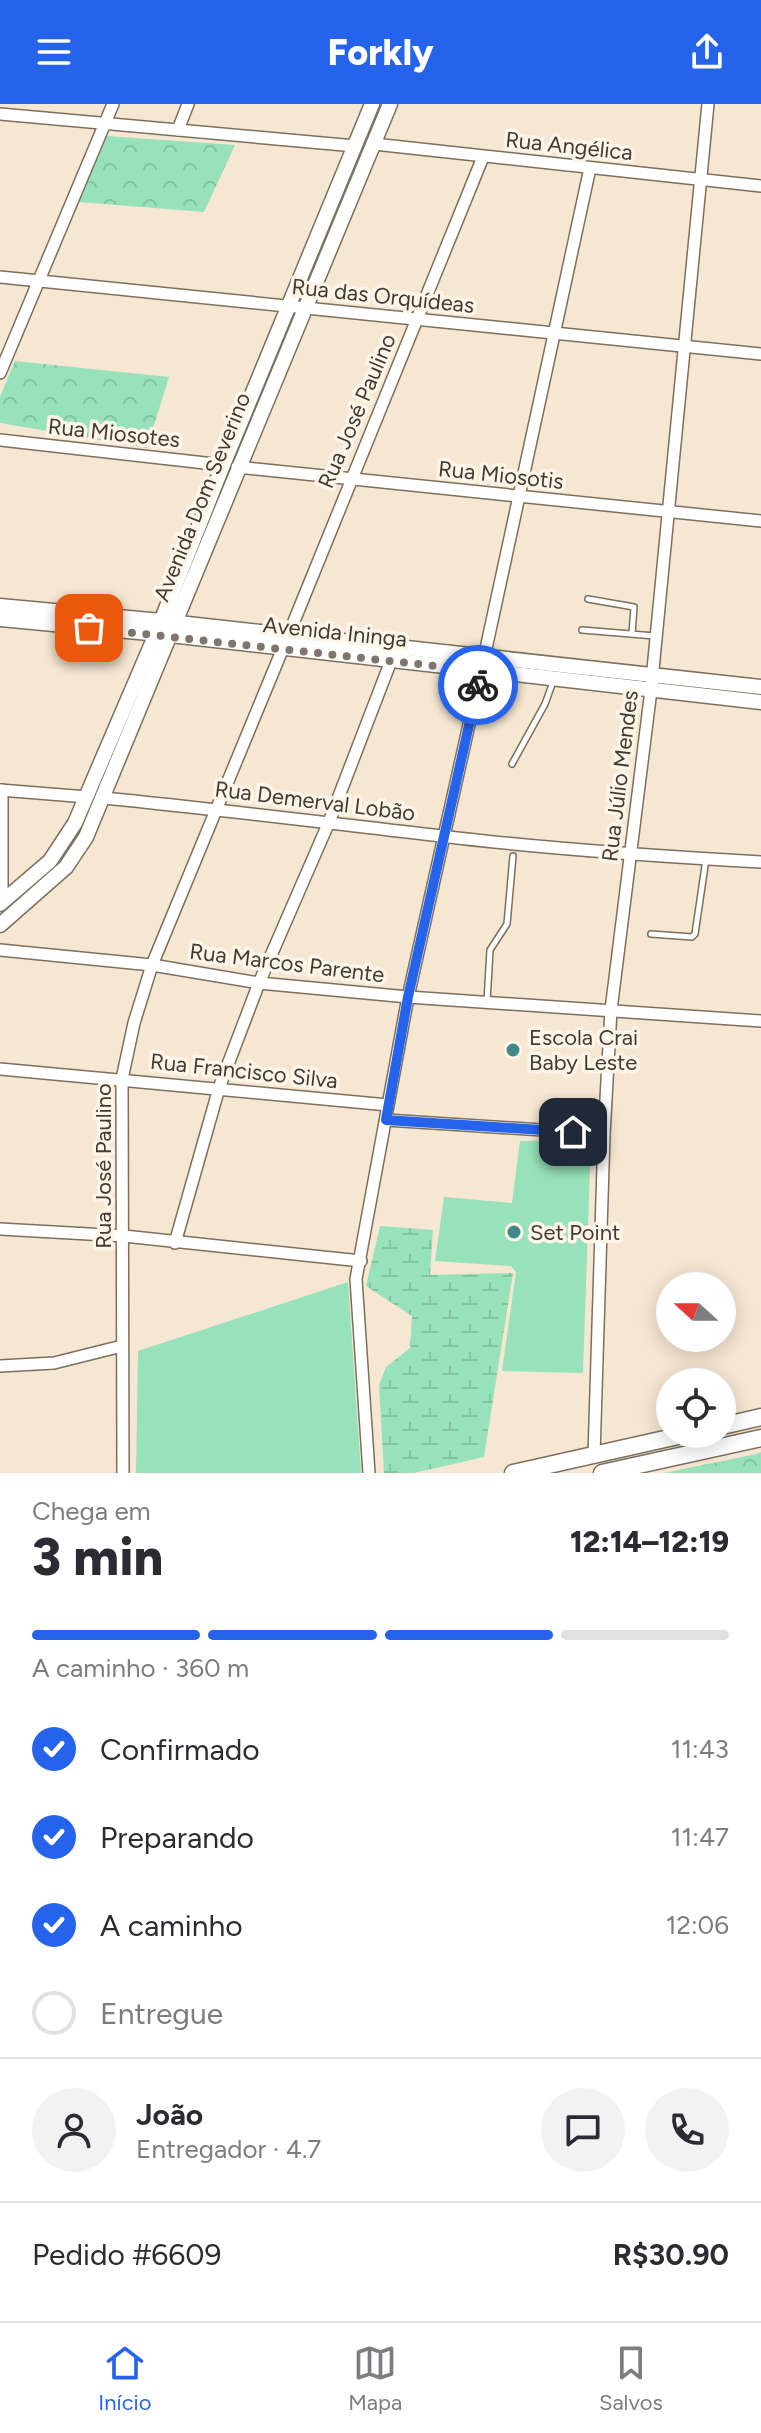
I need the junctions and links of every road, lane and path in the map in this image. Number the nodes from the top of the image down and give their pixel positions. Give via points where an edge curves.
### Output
1 (113, 104) edge
2 (188, 104) edge
3 (372, 104) edge
4 (390, 104) edge
5 (708, 104) edge
6 (0, 114) edge
7 (104, 124) junction
8 (178, 130) junction
9 (374, 144) junction
10 (355, 146) junction
11 (483, 157) junction
12 (590, 168) junction
13 (701, 179) junction
14 (761, 186) edge
15 (0, 277) edge
16 (38, 281) junction
17 (296, 308) junction
18 (417, 320) junction
19 (556, 334) junction
20 (685, 347) junction
21 (761, 354) edge
22 (0, 373) edge
23 (0, 440) edge
24 (230, 466) junction
25 (350, 480) junction
26 (519, 497) junction
27 (669, 511) junction
28 (761, 521) edge
29 (588, 599) dead end
30 (0, 606) edge
31 (0, 619) edge
32 (165, 628) junction
33 (582, 630) dead end
34 (632, 634) junction
35 (656, 636) junction
36 (286, 642) junction
37 (394, 654) junction
38 (482, 665) junction
39 (554, 679) junction
40 (652, 683) junction
41 (761, 687) edge
42 (761, 702) edge
43 (512, 764) dead end
44 (1, 790) edge
45 (87, 797) junction
46 (104, 798) junction
47 (217, 809) junction
48 (329, 822) junction
49 (442, 837) junction
50 (630, 855) junction
51 (513, 856) dead end
52 (706, 859) junction
53 (761, 862) edge
54 (1, 904) edge
55 (0, 925) edge
56 (651, 934) dead end
57 (0, 950) edge
58 (152, 965) junction
59 (259, 983) junction
60 (408, 997) junction
61 (487, 1002) junction
62 (611, 1010) junction
63 (761, 1021) edge
64 (0, 1069) edge
65 (122, 1079) junction
66 (219, 1088) junction
67 (388, 1105) junction
68 (386, 1120) junction
69 (604, 1134) junction
70 (0, 1229) edge
71 (124, 1236) junction
72 (175, 1243) junction
73 (361, 1261) junction
74 (122, 1346) junction
75 (0, 1366) edge
76 (761, 1417) edge
77 (736, 1423) edge
78 (761, 1438) edge
79 (656, 1441) edge
80 (594, 1455) junction
81 (123, 1473) edge
82 (369, 1473) edge
83 (513, 1473) edge
84 (602, 1473) edge

1 - 7 street
2 - 8 street
3 - 10 main road, Avenida Dom Severino
4 - 9 main road, Avenida Dom Severino
5 - 13 street, Rua Júlio Mendes
6 - 7 street
7 - 8 street
7 - 16 street
8 - 10 street
9 - 11 street, Rua Angélica
9 - 17 main road, Avenida Dom Severino
10 - 17 main road, Avenida Dom Severino
11 - 12 street, Rua Angélica
11 - 18 street, Rua José Paulino
12 - 13 street, Rua Angélica
12 - 19 street
13 - 14 street, Rua Angélica
13 - 20 street, Rua Júlio Mendes
15 - 16 street, Rua das Orquídeas
16 - 17 street, Rua das Orquídeas
16 - 22 street
17 - 18 street, Rua das Orquídeas
17 - 24 main road, Avenida Dom Severino
18 - 19 street, Rua das Orquídeas
18 - 25 street, Rua José Paulino
19 - 20 street, Rua das Orquídeas
19 - 26 street
20 - 21 street, Rua das Orquídeas
20 - 27 street, Rua Júlio Mendes
23 - 24 street, Rua Miosotes
24 - 25 street, Rua Miosotis
24 - 32 main road, Avenida Dom Severino
25 - 26 street, Rua Miosotis
25 - 36 street, Rua José Paulino
26 - 27 street, Rua Miosotis
26 - 38 street
27 - 28 street, Rua Miosotis
27 - 35 street, Rua Júlio Mendes
29 - 34 lane via 634,607
30 - 32 main road, Avenida Ininga
31 - 32 main road, Avenida Ininga
32 - 36 main road, Avenida Ininga
32 - 45 main road, Avenida Dom Severino
32 - 46 main road, Avenida Dom Severino
33 - 34 lane
34 - 35 lane
35 - 40 street, Rua Júlio Mendes
36 - 37 main road, Avenida Ininga
36 - 47 street, Rua José Paulino
37 - 38 main road, Avenida Ininga
37 - 48 street
38 - 39 main road, Avenida Ininga
38 - 40 main road, Avenida Ininga
38 - 49 street
39 - 40 main road, Avenida Ininga
39 - 43 lane
40 - 41 main road, Avenida Ininga
40 - 42 main road, Avenida Ininga
40 - 50 street, Rua Júlio Mendes
44 - 45 street
44 - 54 street
45 - 54 main road, Avenida Dom Severino via 56,854
46 - 47 street, Rua Demerval Lobão
46 - 55 main road, Avenida Dom Severino via 66,867
47 - 48 street, Rua Demerval Lobão
47 - 58 street, Rua José Paulino
48 - 49 street, Rua Demerval Lobão
48 - 59 street
49 - 50 street, Rua Demerval Lobão
49 - 60 street
50 - 52 street, Rua Demerval Lobão
50 - 62 street, Rua Júlio Mendes
51 - 61 lane via 507,924 490,950
52 - 53 street, Rua Demerval Lobão
52 - 56 lane via 695,934
57 - 58 street, Rua Marcos Parente
58 - 59 street, Rua Marcos Parente
58 - 65 street, Rua José Paulino
59 - 60 street, Rua Marcos Parente
59 - 66 street
60 - 61 street, Rua Marcos Parente
60 - 67 street
61 - 62 street, Rua Marcos Parente
62 - 63 street, Rua Marcos Parente
62 - 69 street, Rua Júlio Mendes
64 - 65 street, Rua Francisco Silva
65 - 66 street, Rua Francisco Silva
65 - 71 street, Rua José Paulino
66 - 67 street, Rua Francisco Silva
66 - 72 street
67 - 68 street
68 - 69 street
68 - 73 street
69 - 80 street, Rua Júlio Mendes
70 - 71 street
71 - 72 street
71 - 74 street, Rua José Paulino
72 - 73 street
73 - 82 street via 356,1296
74 - 75 street via 54,1363
74 - 81 street, Rua José Paulino
76 - 77 main road
78 - 84 main road
79 - 80 main road
80 - 83 main road

